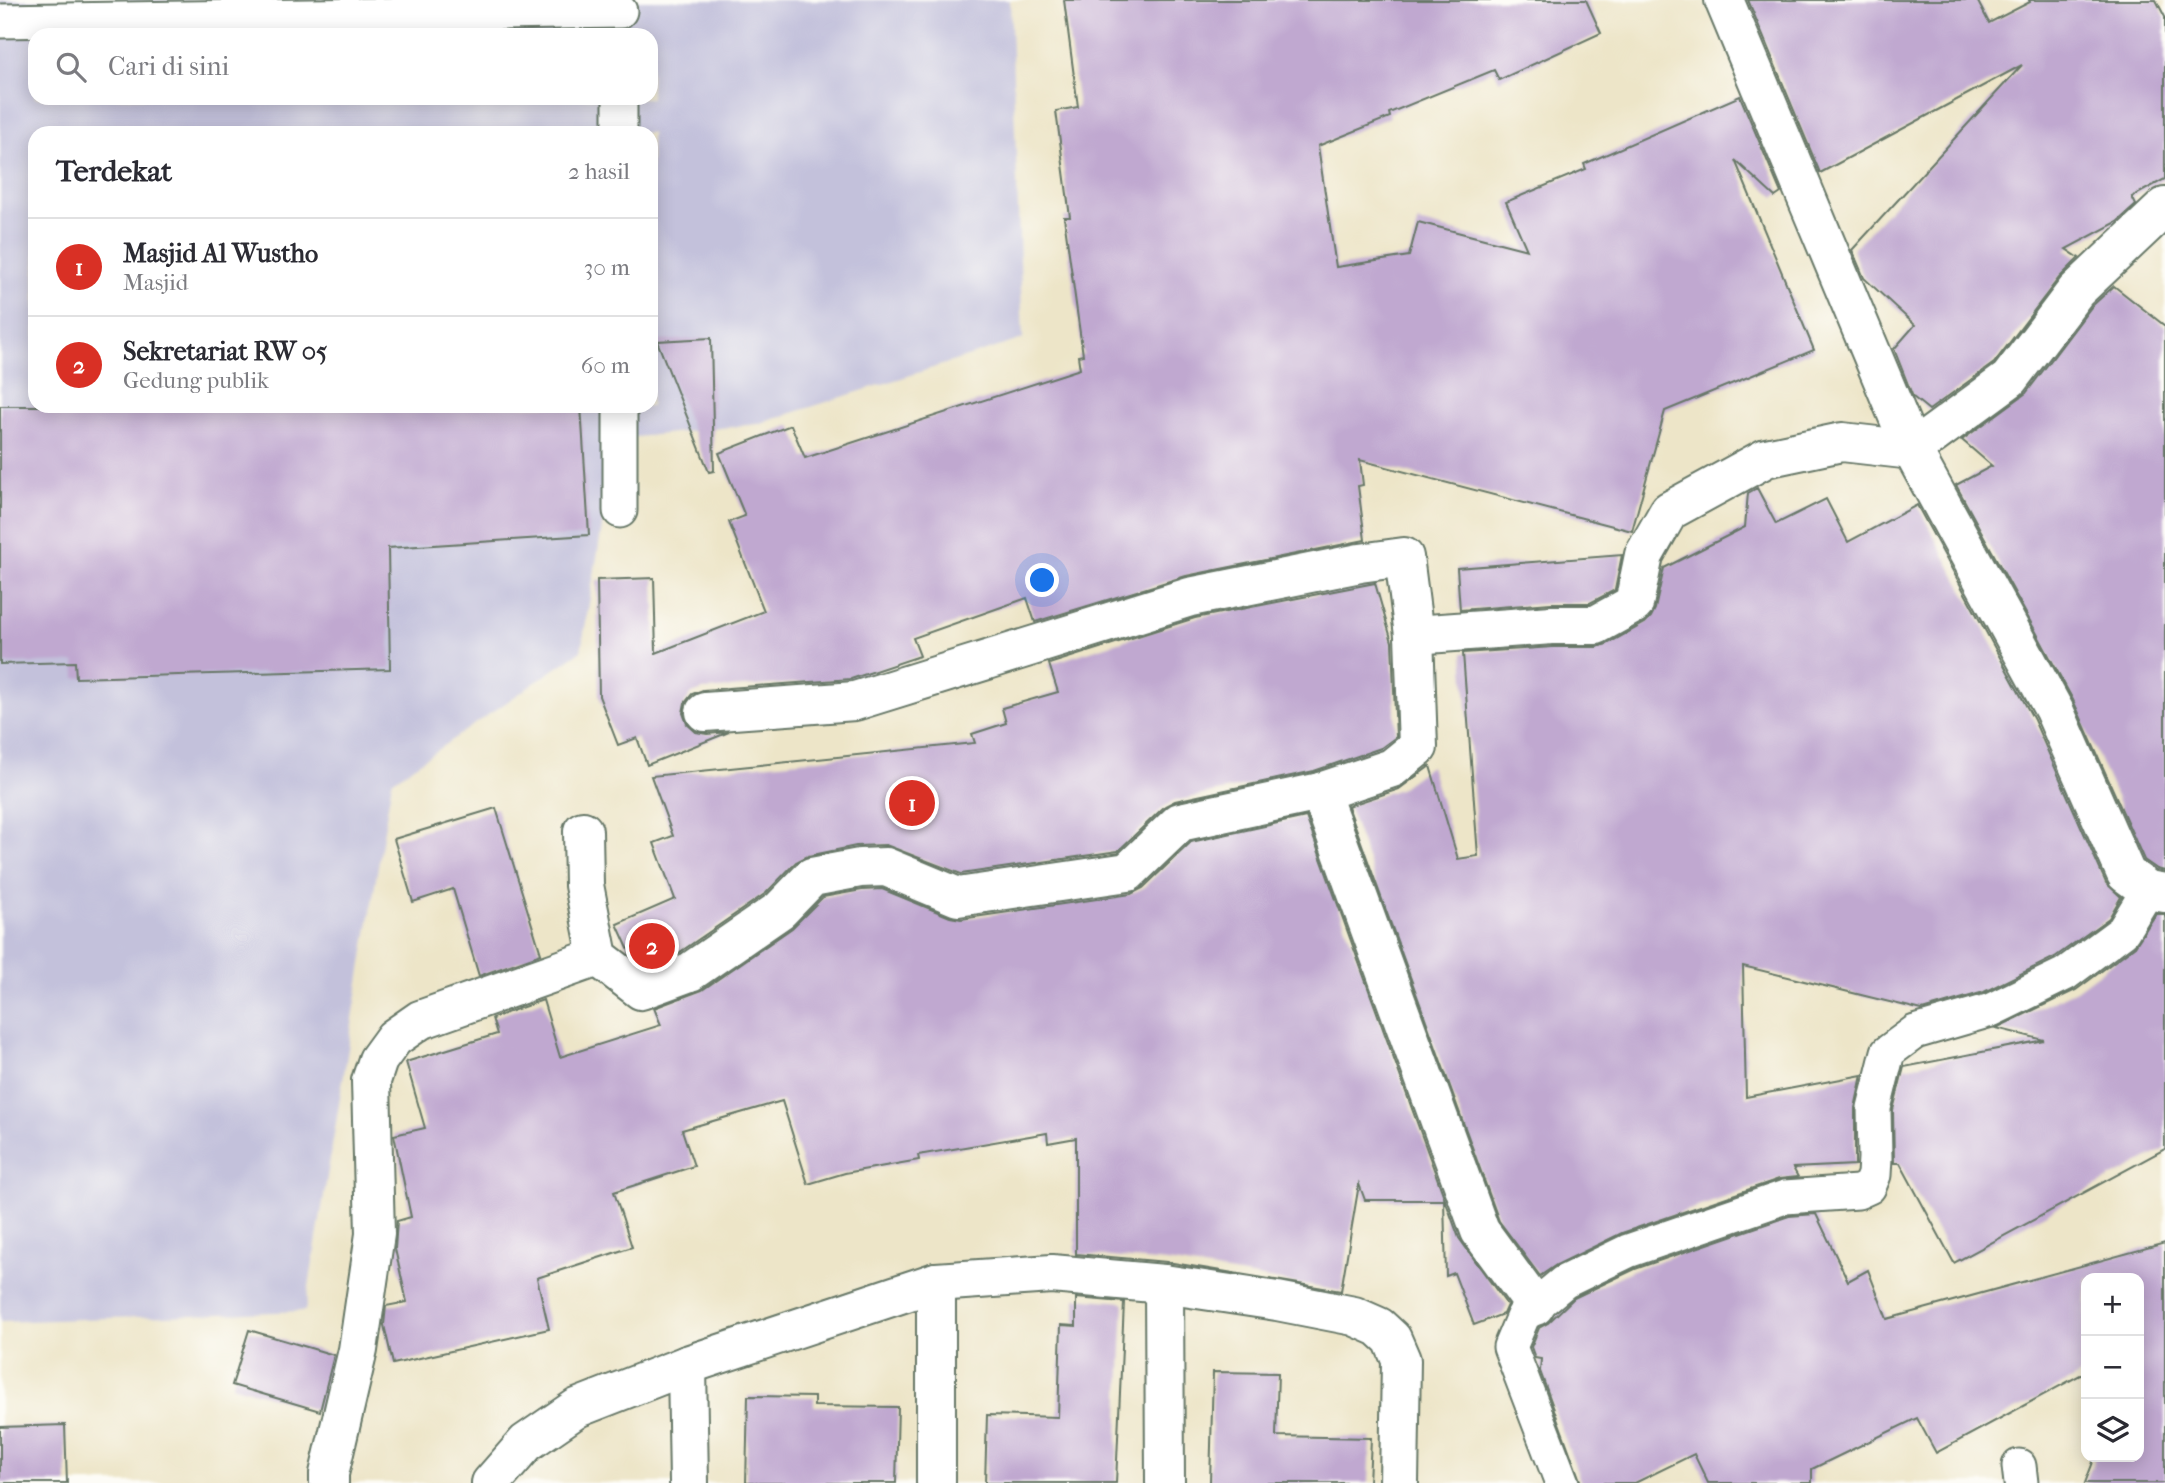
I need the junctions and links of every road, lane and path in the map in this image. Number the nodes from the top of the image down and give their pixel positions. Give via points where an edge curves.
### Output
1 (1724, 0) edge
2 (620, 15) edge
3 (0, 21) edge
4 (620, 105) edge
5 (620, 126) edge
6 (2165, 207) edge
7 (620, 413) edge
8 (1912, 450) junction
9 (620, 511) dead end
10 (1414, 635) junction
11 (705, 712) dead end
12 (1320, 792) junction
13 (583, 831) dead end
14 (2156, 891) edge
15 (598, 957) junction
16 (936, 1283) junction
17 (1164, 1284) junction
18 (1535, 1306) junction
19 (687, 1366) junction
20 (329, 1483) edge
21 (491, 1483) edge
22 (689, 1483) edge
23 (936, 1483) edge
24 (1165, 1483) edge
25 (1399, 1483) edge
26 (1562, 1483) edge

1 - 8 street
2 - 3 lane
4 - 5 lane
6 - 8 street via 2076,291 2009,379
7 - 9 lane
8 - 10 street via 1842,442 1766,458 1669,511 1644,555 1634,604 1596,625
8 - 14 street via 2054,710 2126,874
10 - 11 street via 1404,558 1190,597 855,701
10 - 12 street via 1418,747 1392,768
12 - 15 street via 1180,822 1128,872 958,897 886,867 812,877 780,910 690,972 641,990
12 - 18 street via 1480,1231
13 - 15 street via 584,884
14 - 18 lane via 2123,931 2065,974 1991,1010 1915,1032 1888,1052 1874,1108 1874,1175 1869,1187 1858,1192 1785,1197 1628,1251 1564,1282
15 - 20 street via 420,1020 394,1038 378,1060 371,1081 376,1234 358,1350
16 - 17 street via 1052,1274
16 - 19 street
16 - 23 street
17 - 24 street
17 - 25 street via 1354,1316 1379,1326 1392,1339 1401,1360
18 - 26 lane via 1523,1316 1510,1347
19 - 21 street via 577,1408 526,1443
19 - 22 street

